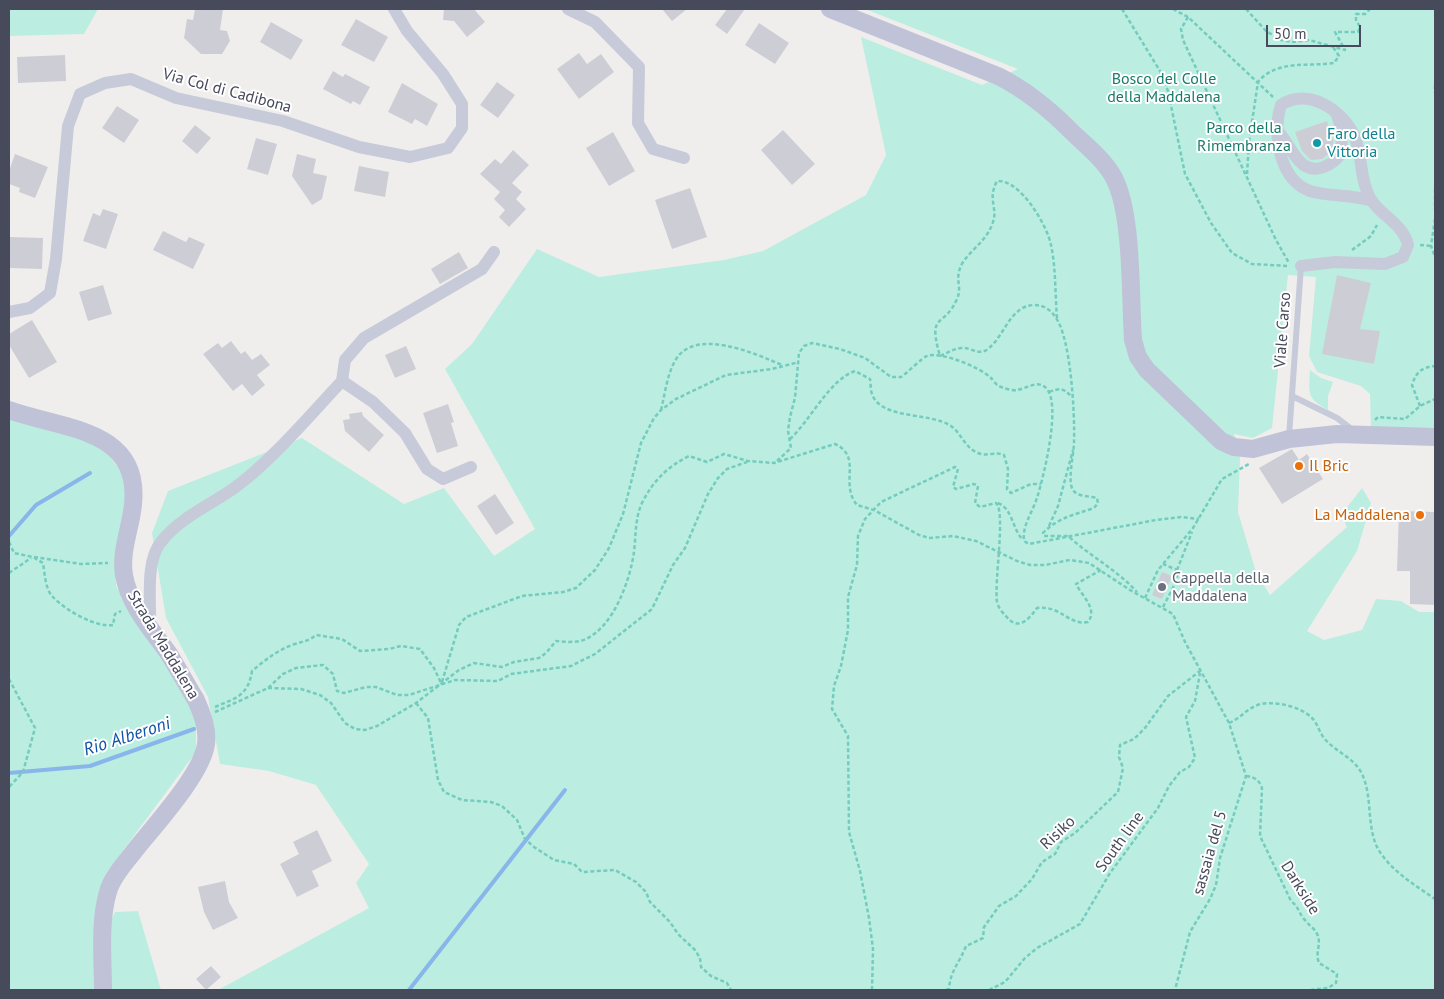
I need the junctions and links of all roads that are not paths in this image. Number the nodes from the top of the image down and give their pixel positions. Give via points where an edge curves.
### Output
1 (394, 9) edge
2 (568, 9) edge
3 (830, 9) edge
4 (1337, 114) junction
5 (1279, 132) junction
6 (684, 158) dead end
7 (1376, 204) junction
8 (494, 252) dead end
9 (1296, 266) joint
10 (9, 312) edge
11 (342, 381) junction
12 (1292, 396) junction
13 (9, 410) edge
14 (1360, 434) junction
15 (1435, 438) edge
16 (1289, 439) junction
17 (471, 467) dead end
18 (150, 627) junction
19 (103, 990) edge

1 - 10 street, Via Col di Cadibona via 407,32 444,74 462,104 462,128 448,148 410,157 359,146 283,122 176,98 131,79 105,83 80,94 68,126 50,293 30,308
2 - 6 street via 595,22 638,67 638,122 652,149
3 - 16 street via 998,76 1022,88 1045,106 1102,160 1120,192 1126,229 1133,340 1138,358 1221,441 1248,449
4 - 5 street via 1325,104 1295,99 1282,105
4 - 5 street via 1342,152 1323,167 1307,169 1301,165
4 - 7 street via 1354,135 1363,181
5 - 7 street via 1282,160 1303,186
7 - 9 street via 1407,239 1408,249 1403,258 1385,264 1335,262
8 - 11 street via 482,269 364,338 345,360
9 - 12 lane, Viale Carso
11 - 17 street via 372,402 406,433 427,469 443,479
11 - 18 street via 259,468 160,542 150,569
12 - 14 lane via 1337,418
12 - 16 lane, Viale Carso
13 - 18 street, Strada Maddalena via 86,432 110,444 126,458 135,483 122,562 127,585
14 - 15 street
14 - 16 street
18 - 19 street, Strada Maddalena via 206,711 206,745 185,788 123,866 108,891 103,927

